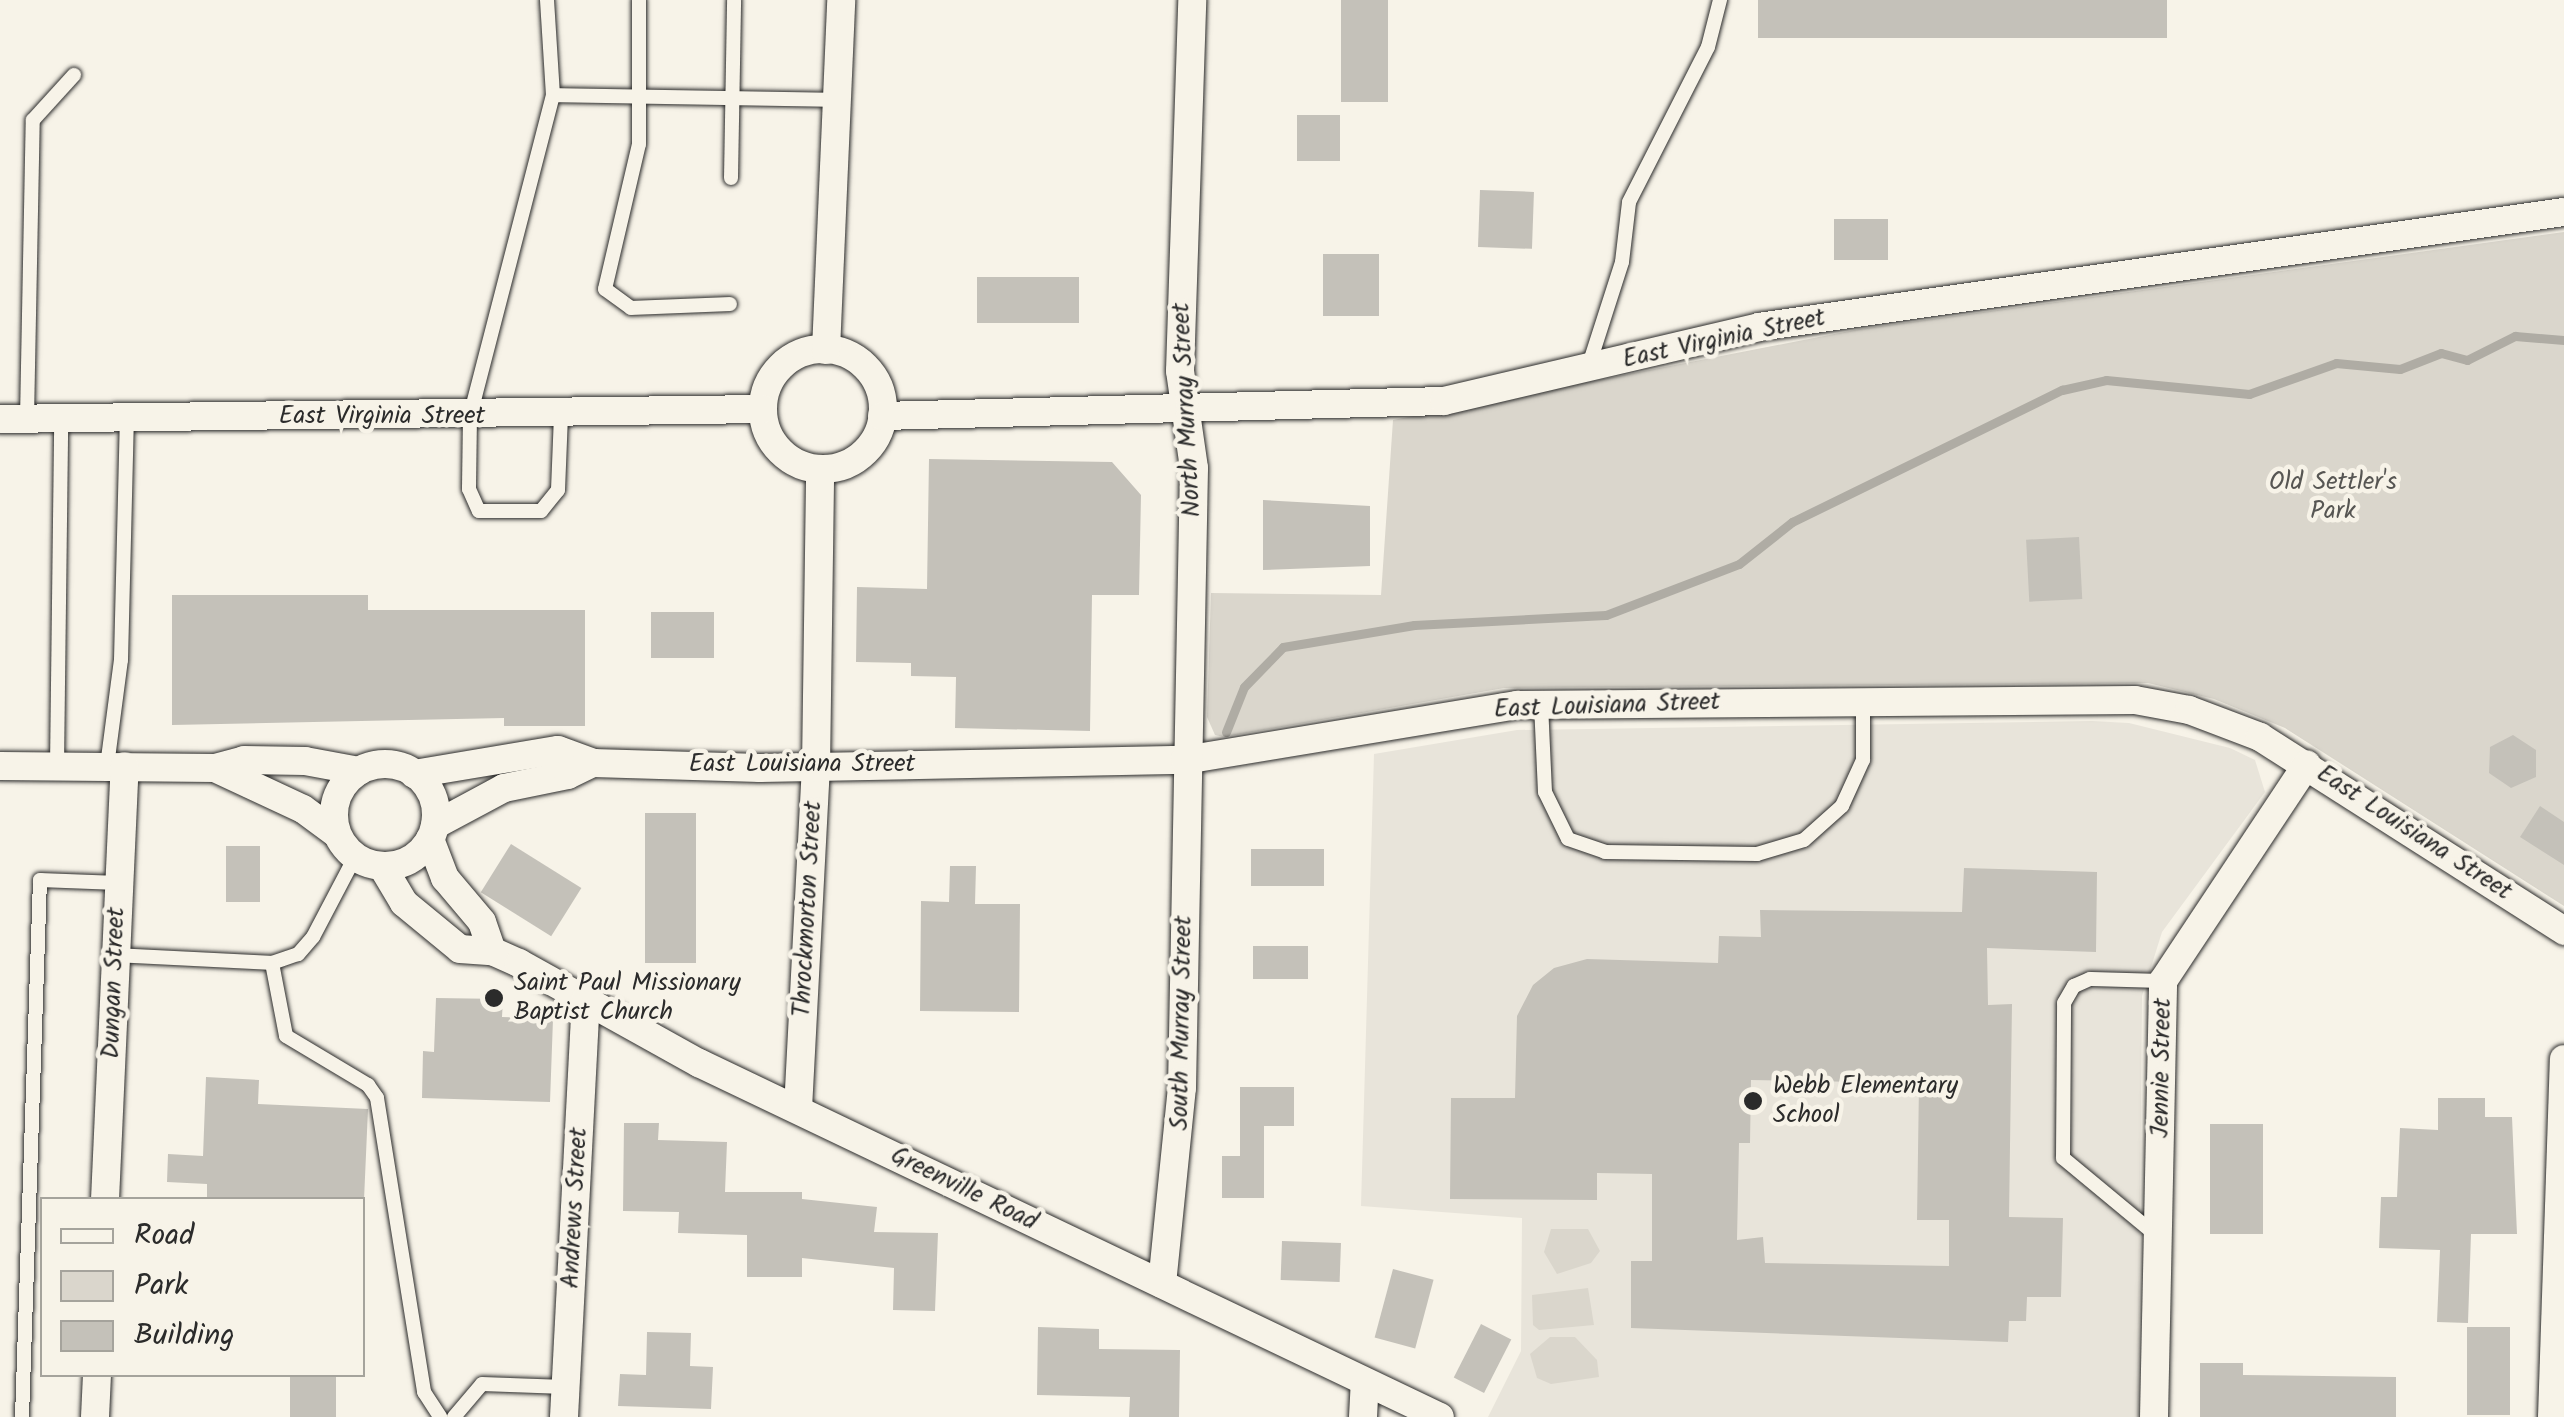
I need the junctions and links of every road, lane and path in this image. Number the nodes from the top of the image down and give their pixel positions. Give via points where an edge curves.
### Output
1 (547, 0) edge
2 (639, 0) edge
3 (734, 0) edge
4 (842, 0) edge
5 (1192, 0) edge
6 (1720, 0) edge
7 (74, 75) dead end
8 (735, 94) junction
9 (553, 95) junction
10 (642, 95) junction
11 (838, 100) junction
12 (731, 178) dead end
13 (2564, 212) edge
14 (730, 304) dead end
15 (826, 350) junction
16 (1588, 369) junction
17 (1185, 408) junction
18 (763, 409) junction
19 (561, 415) junction
20 (470, 416) junction
21 (882, 416) junction
22 (61, 418) junction
23 (127, 418) junction
24 (14, 419) edge
25 (820, 470) junction
26 (1863, 701) junction
27 (1541, 704) junction
28 (1185, 760) junction
29 (592, 763) junction
30 (2308, 764) junction
31 (0, 766) edge
32 (57, 766) junction
33 (116, 766) junction
34 (215, 768) junction
35 (816, 768) junction
36 (359, 772) junction
37 (414, 774) junction
38 (432, 832) junction
39 (337, 834) junction
40 (355, 857) junction
41 (382, 866) junction
42 (118, 883) junction
43 (2564, 931) edge
44 (492, 951) junction
45 (116, 955) junction
46 (272, 964) junction
47 (2163, 981) junction
48 (586, 1000) junction
49 (2564, 1059) edge
50 (798, 1109) junction
51 (105, 1197) edge
52 (2160, 1238) junction
53 (1162, 1284) junction
54 (97, 1377) edge
55 (1364, 1382) junction
56 (565, 1387) junction
57 (22, 1417) edge
58 (95, 1417) edge
59 (440, 1417) edge
60 (454, 1417) edge
61 (564, 1417) edge
62 (1363, 1417) edge
63 (1440, 1417) edge
64 (2154, 1417) edge
65 (2552, 1417) edge

1 - 9 lane
2 - 10 lane
3 - 8 lane
4 - 11 street
5 - 17 street, North Murray Street via 1184,153
6 - 16 lane via 1708,47 1630,202 1622,262
7 - 24 lane via 34,120
8 - 10 lane
8 - 11 lane
8 - 12 lane
9 - 10 lane
9 - 20 lane
10 - 14 lane via 639,144 605,289 631,308
11 - 15 street
13 - 16 street, East Virginia Street via 1899,304 1758,327
15 - 18 street via 795,356 779,368
15 - 21 street via 868,370 879,386
16 - 17 street, East Virginia Street via 1417,404
17 - 21 street, East Virginia Street
17 - 28 street, North Murray Street via 1194,468
18 - 19 street, East Virginia Street
18 - 25 street via 771,440 784,455
19 - 20 street, East Virginia Street
19 - 20 lane via 558,490 541,511 479,511 469,489
20 - 23 street, East Virginia Street
21 - 25 street via 872,444 858,458
22 - 23 street, East Virginia Street
22 - 24 street, East Virginia Street
22 - 32 lane
23 - 33 lane
25 - 35 street, Throckmorton Street
26 - 27 street, East Louisiana Street
26 - 27 lane via 1863,760 1842,806 1804,840 1757,854 1604,852 1568,839 1545,792
26 - 30 street, East Louisiana Street via 2162,703 2216,718
27 - 28 street, East Louisiana Street
28 - 35 street, East Louisiana Street
28 - 53 street, South Murray Street via 1180,1143
29 - 35 street, East Louisiana Street
29 - 37 street, East Louisiana Street via 558,750
29 - 38 street, East Louisiana Street via 504,788
30 - 43 street, East Louisiana Street
30 - 47 street, Jennie Street
31 - 32 street
32 - 33 street
33 - 34 street
33 - 42 street, Dungan Street
34 - 36 street via 244,760 305,761
34 - 39 street via 303,809
35 - 50 street, Throckmorton Street
36 - 37 street via 386,765
36 - 39 street via 334,806
37 - 38 street via 432,796
38 - 41 street via 410,860
38 - 44 street via 446,878 482,922
39 - 40 street
40 - 41 street
40 - 46 lane via 314,937 298,954
41 - 44 street, Greenville Road via 404,903 460,950
42 - 45 street, Dungan Street
42 - 57 lane via 40,880
44 - 48 street, Greenville Road
45 - 46 lane
45 - 51 street, Dungan Street
46 - 59 lane via 286,1036 377,1098 424,1392
47 - 52 street, Jennie Street
47 - 52 lane via 2090,978 2067,994 2062,1148 2078,1176
48 - 50 street, Greenville Road
48 - 56 street, Andrews Street
49 - 65 street
50 - 53 street, Greenville Road
52 - 64 street, Jennie Street
53 - 55 street, Greenville Road
54 - 58 street
55 - 62 street
55 - 63 street, Greenville Road
56 - 60 lane via 482,1384
56 - 61 street, Andrews Street

